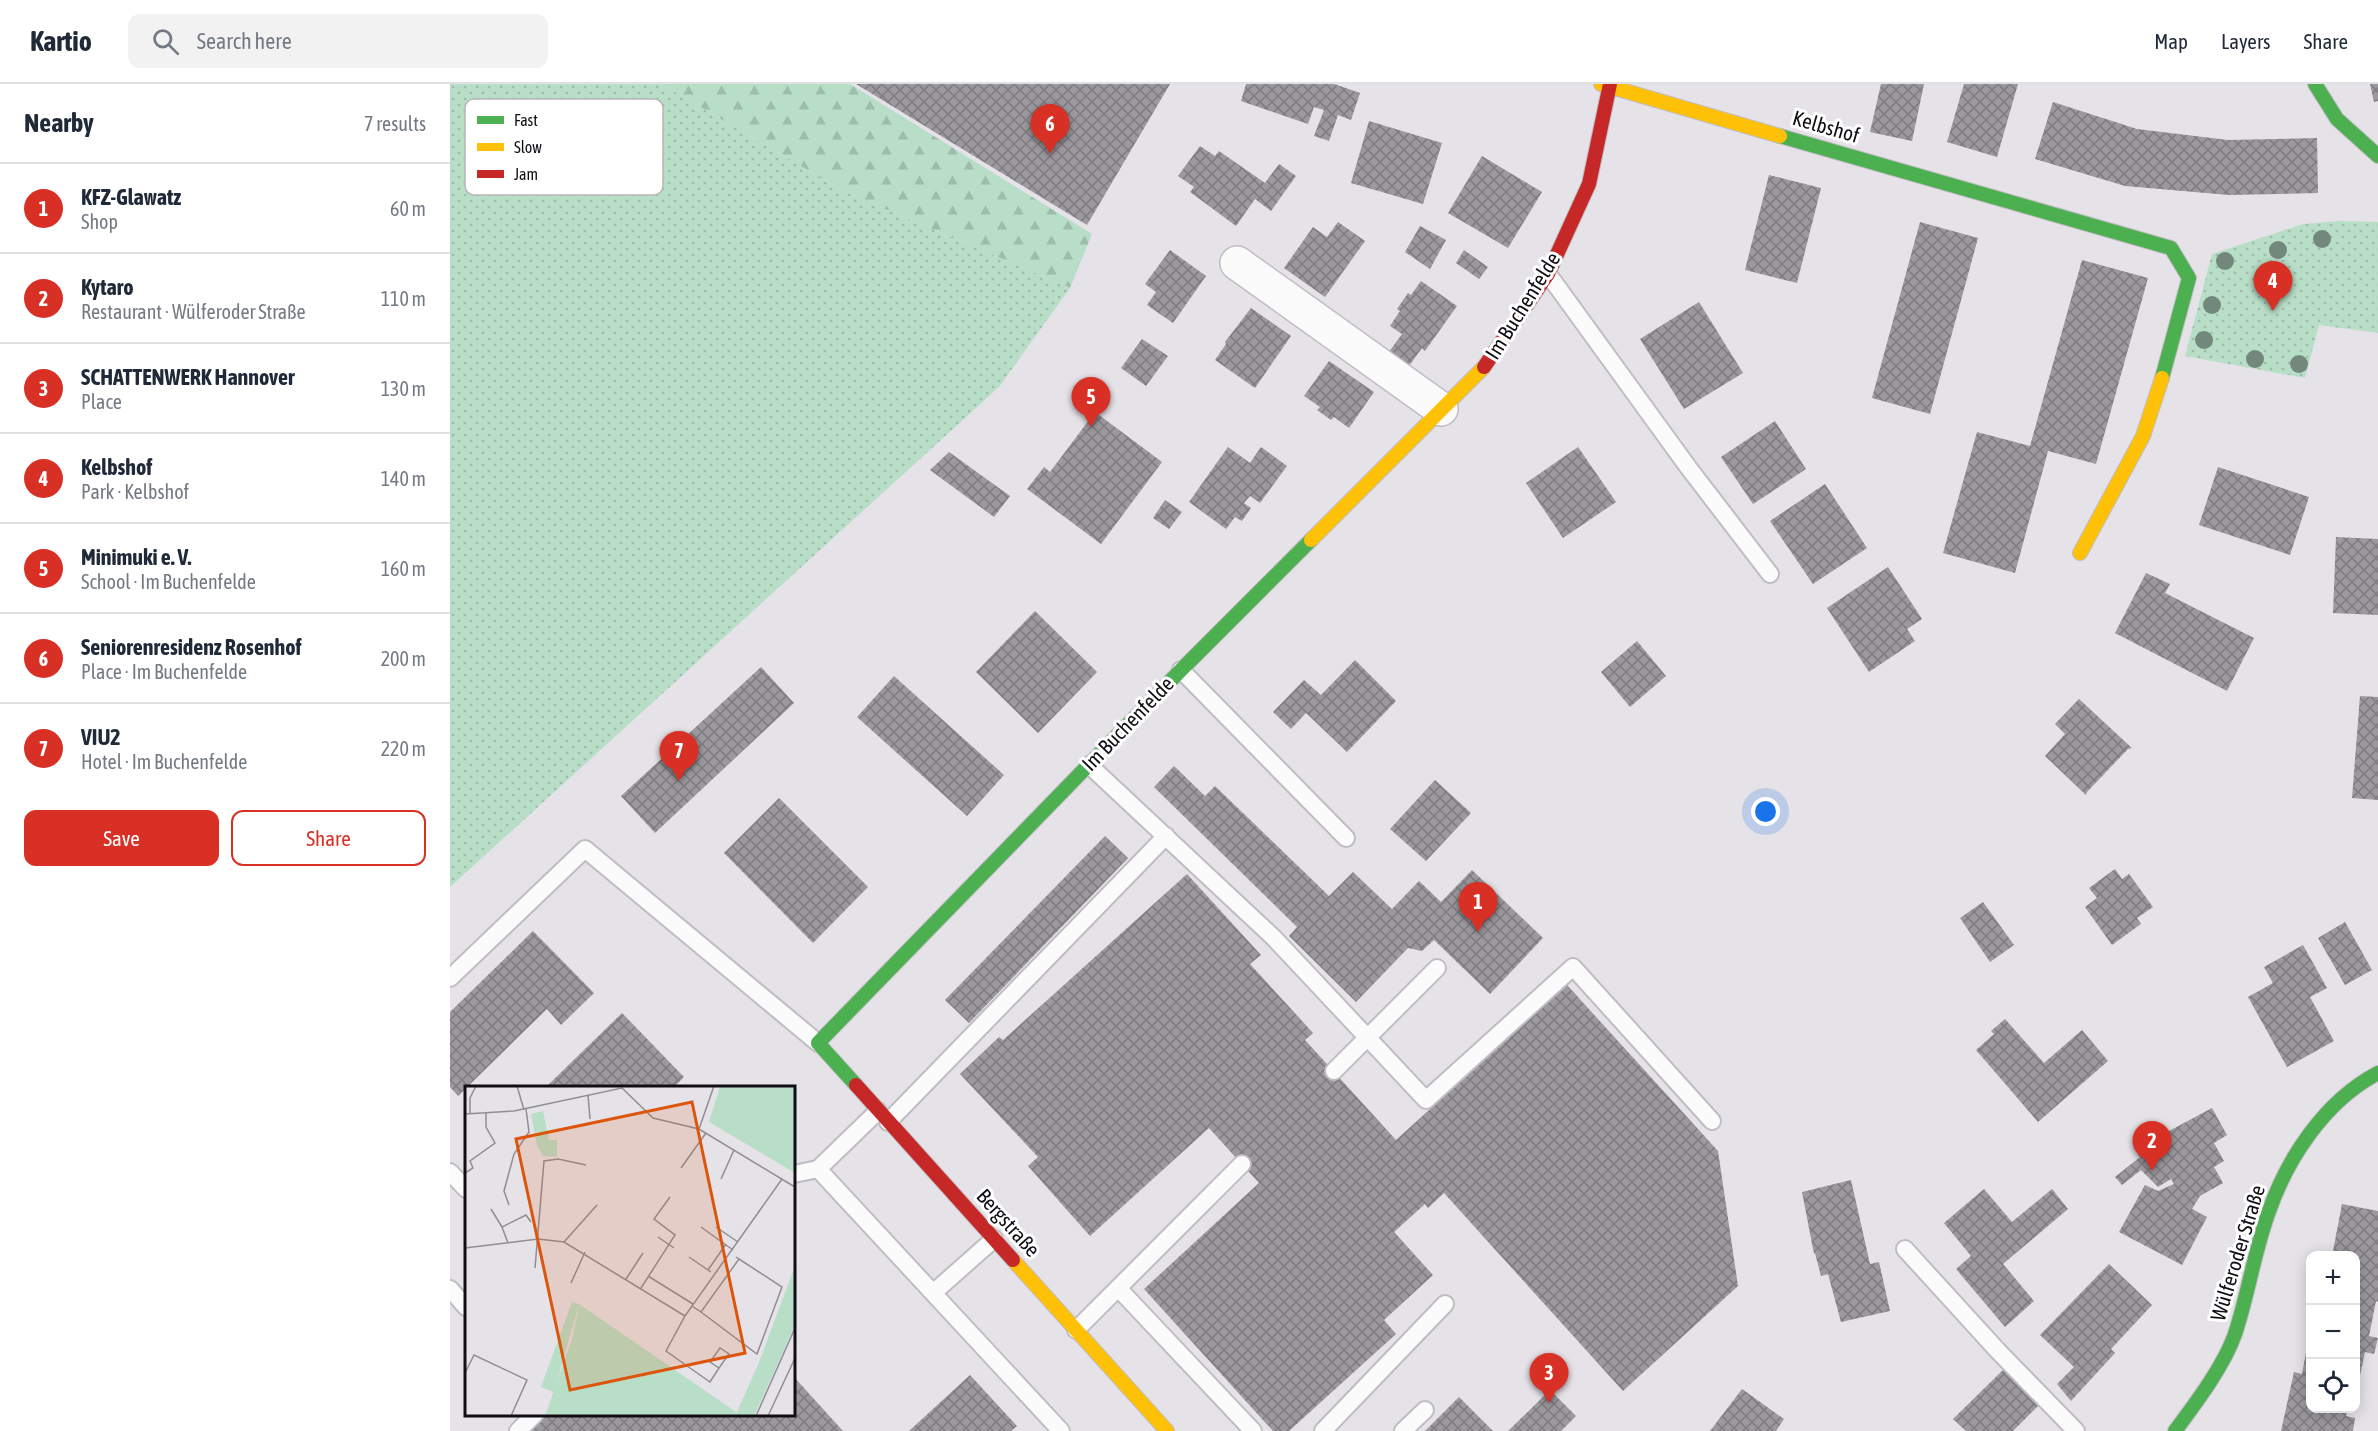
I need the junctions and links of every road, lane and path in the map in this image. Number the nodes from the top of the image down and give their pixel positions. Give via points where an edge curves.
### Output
1 (2315, 84) edge
2 (1607, 85) edge
3 (2378, 156) edge
4 (1237, 263) dead end
5 (1548, 274) junction
6 (1441, 409) junction
7 (2080, 553) dead end
8 (1770, 574) dead end
9 (1181, 670) junction
10 (1089, 765) junction
11 (1166, 836) junction
12 (1346, 838) dead end
13 (1437, 968) dead end
14 (450, 978) edge
15 (1368, 1038) junction
16 (818, 1043) junction
17 (1334, 1071) dead end
18 (2378, 1073) edge
19 (883, 1116) junction
20 (1712, 1121) dead end
21 (1242, 1164) dead end
22 (818, 1169) junction
23 (450, 1172) edge
24 (795, 1174) edge
25 (465, 1188) edge
26 (994, 1239) junction
27 (1905, 1249) dead end
28 (1118, 1288) junction
29 (450, 1289) edge
30 (933, 1293) junction
31 (1445, 1304) dead end
32 (465, 1306) edge
33 (1076, 1330) junction
34 (1425, 1410) dead end
35 (533, 1416) edge
36 (518, 1431) edge
37 (1061, 1431) edge
38 (1167, 1431) edge
39 (1253, 1431) edge
40 (1323, 1431) edge
41 (1403, 1431) edge
42 (2076, 1431) edge
43 (2175, 1431) edge

1 - 3 street via 2337,119
2 - 5 street, Im Buchenfelde via 1589,184
2 - 7 street, Kelbshof via 2171,248 2188,278 2169,355 2143,436
4 - 6 street
5 - 6 street, Im Buchenfelde via 1485,366
5 - 8 lane
6 - 9 street, Im Buchenfelde
9 - 10 street, Im Buchenfelde
9 - 12 lane
10 - 11 lane
10 - 16 street, Im Buchenfelde
11 - 15 lane via 1274,938
11 - 19 lane
13 - 15 lane
14 - 16 lane via 585,849
15 - 17 lane
15 - 20 lane via 1426,1100 1573,967
16 - 19 street, Bergstraße
18 - 43 street, Wülferoder Straße via 2321,1118 2291,1163 2268,1213 2234,1336 2204,1392
19 - 22 lane
19 - 26 street, Bergstraße
21 - 28 lane
22 - 24 lane
22 - 30 lane
23 - 25 lane
26 - 30 lane
26 - 33 street, Bergstraße
27 - 42 lane
28 - 33 lane
28 - 39 lane
29 - 32 lane
30 - 37 lane
31 - 40 lane
33 - 38 street, Bergstraße
34 - 41 lane
35 - 36 lane

